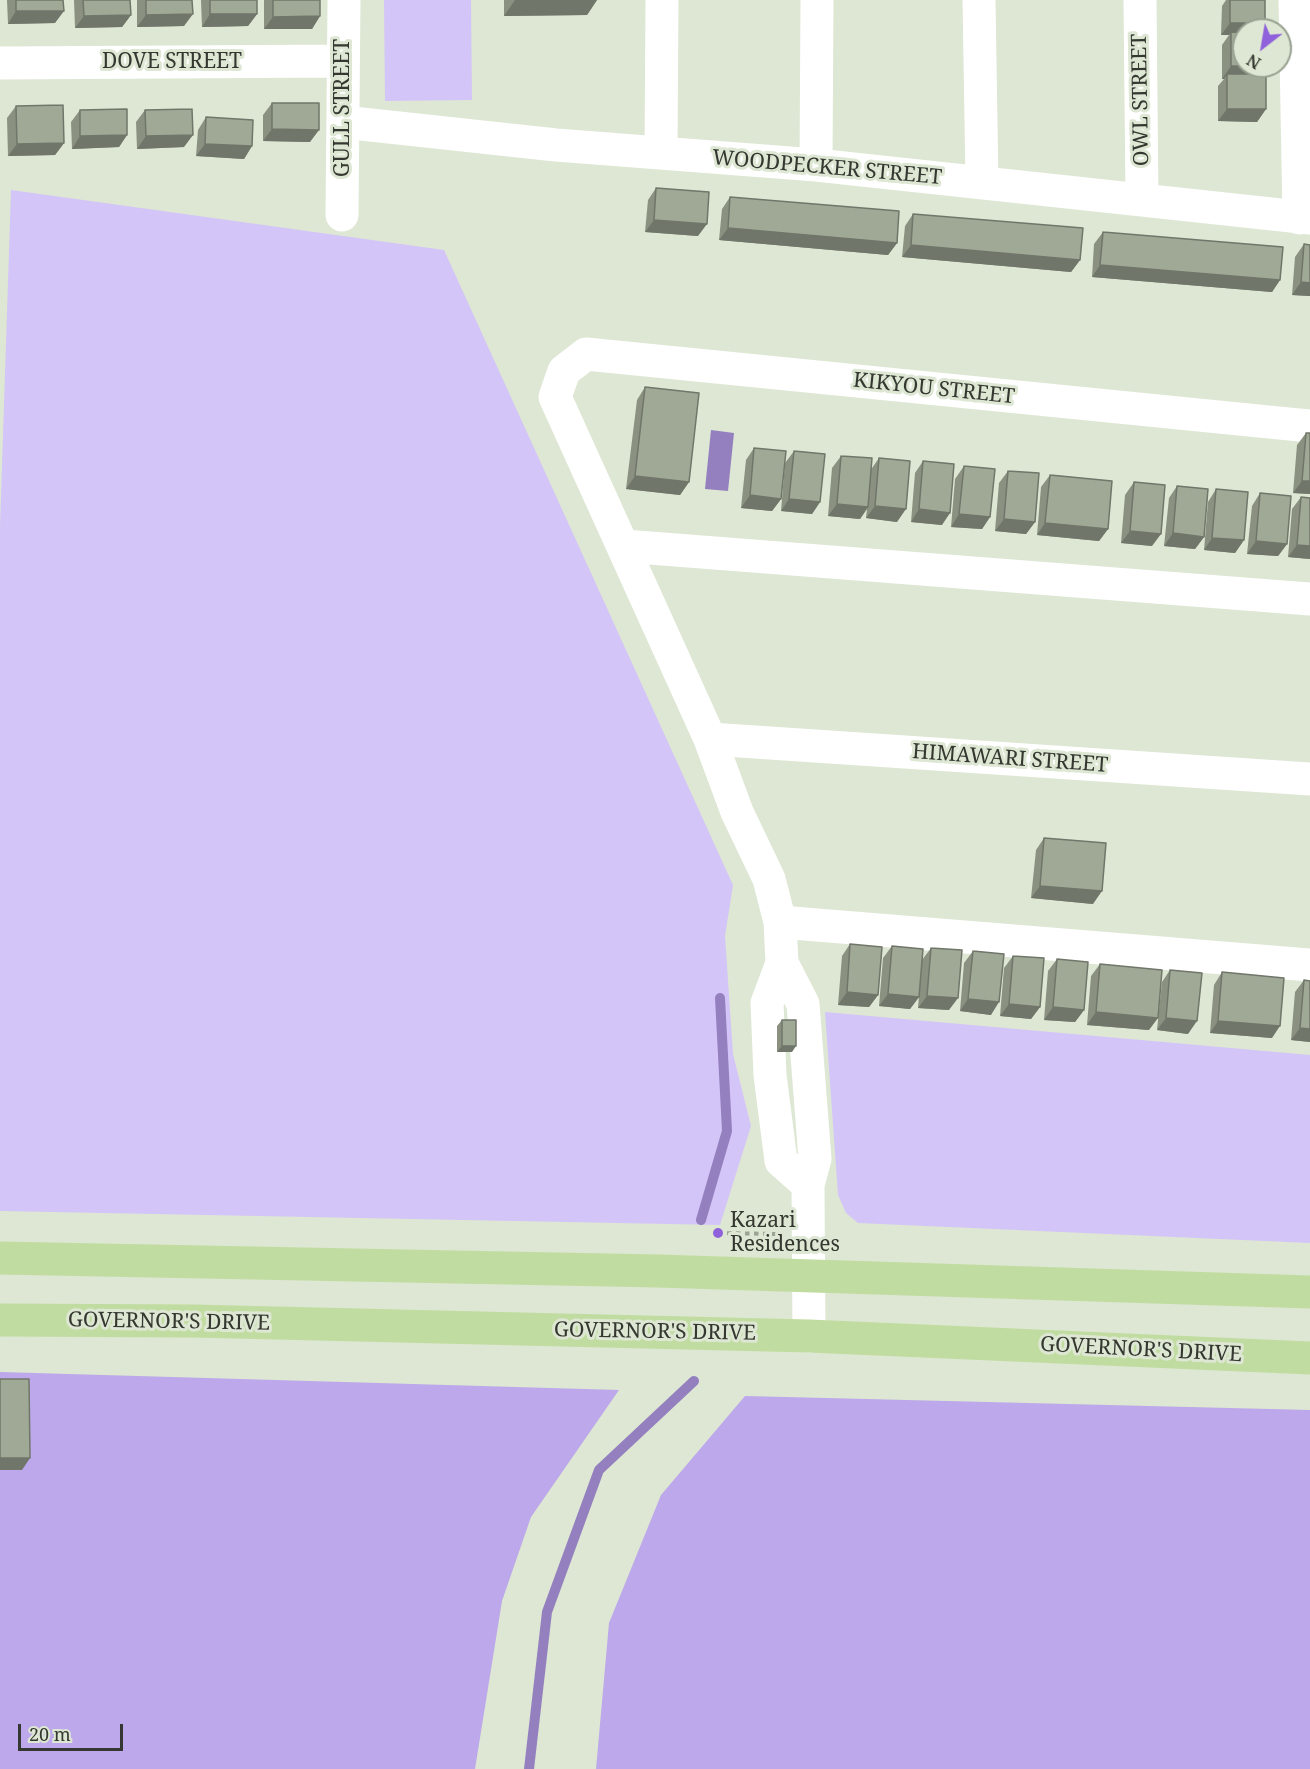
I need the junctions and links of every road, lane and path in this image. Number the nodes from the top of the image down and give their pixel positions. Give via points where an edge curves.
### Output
1 (344, 0) edge
2 (662, 0) edge
3 (817, 0) edge
4 (979, 0) edge
5 (1140, 0) edge
6 (1295, 0) edge
7 (343, 61) junction
8 (0, 63) edge
9 (343, 122) junction
10 (660, 153) junction
11 (816, 165) junction
12 (982, 183) junction
13 (1142, 200) junction
14 (342, 215) dead end
15 (1304, 218) edge
16 (1310, 426) edge
17 (624, 546) junction
18 (1310, 599) edge
19 (710, 739) junction
20 (1310, 779) edge
21 (780, 922) junction
22 (1310, 965) edge
23 (718, 1233) dead end
24 (785, 1234) dead end
25 (0, 1258) edge
26 (808, 1276) junction
27 (1310, 1292) edge
28 (0, 1320) edge
29 (809, 1336) junction
30 (1310, 1358) edge

1 - 7 street, GULL STREET
2 - 10 street
3 - 11 street
4 - 12 street
5 - 13 street, OWL STREET
6 - 15 street
7 - 8 street, DOVE STREET
7 - 9 street, GULL STREET
9 - 10 street, WOODPECKER STREET
9 - 14 street, GULL STREET
10 - 11 street, WOODPECKER STREET
11 - 12 street, WOODPECKER STREET
12 - 13 street, WOODPECKER STREET
13 - 15 street, WOODPECKER STREET
16 - 17 street, KIKYOU STREET via 586,354 564,371 555,397
17 - 18 street
17 - 19 street
19 - 20 street, HIMAWARI STREET
19 - 21 street via 737,812 769,879
21 - 22 street
21 - 26 street via 782,963 802,1004 815,1159 808,1185
23 - 24 path
25 - 26 main road
26 - 27 main road
26 - 29 street
28 - 29 main road, GOVERNOR'S DRIVE
29 - 30 main road, GOVERNOR'S DRIVE

